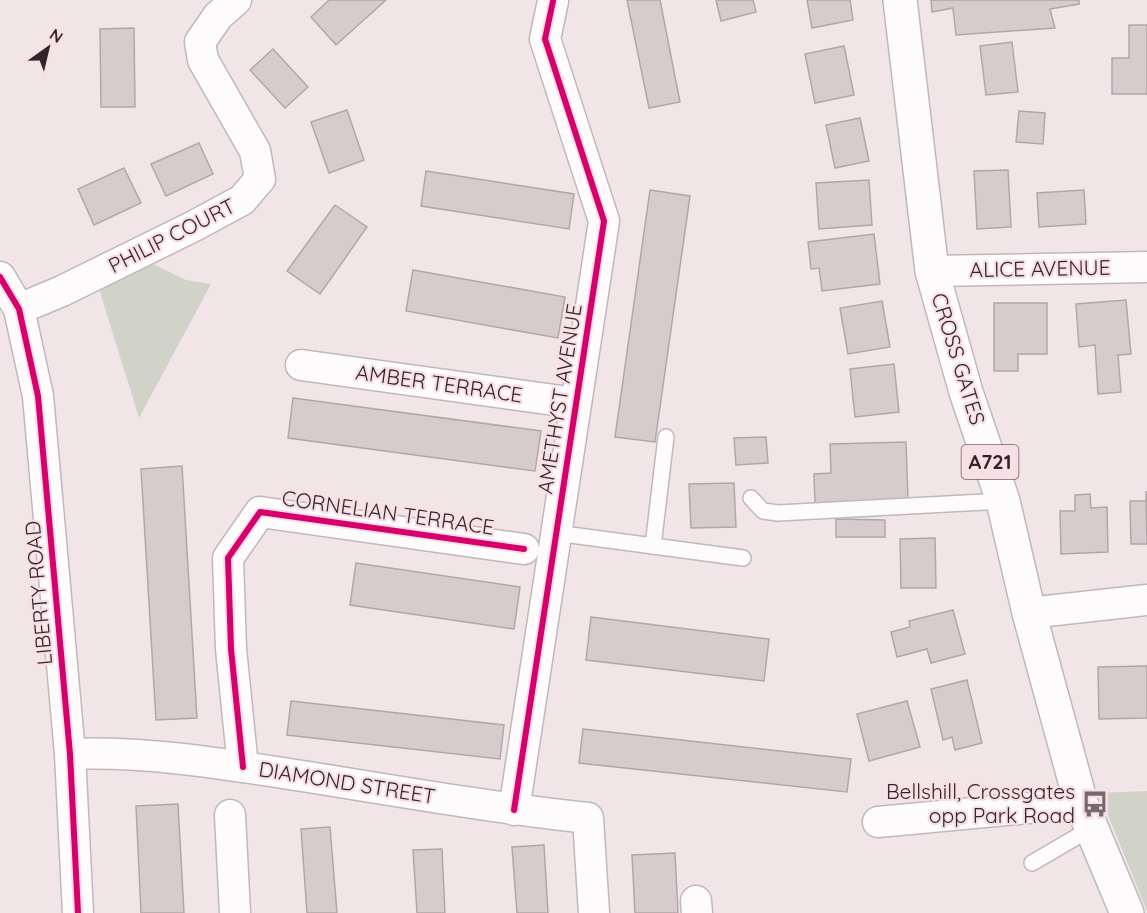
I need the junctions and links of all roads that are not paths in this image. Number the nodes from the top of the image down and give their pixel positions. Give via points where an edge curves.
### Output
1 (236, 0) edge
2 (900, 0) edge
3 (553, 2) dead end
4 (1147, 267) edge
5 (932, 271) junction
6 (0, 277) edge
7 (19, 309) junction
8 (301, 365) dead end
9 (576, 403) junction
10 (666, 437) dead end
11 (751, 498) dead end
12 (1003, 501) junction
13 (556, 533) junction
14 (653, 546) junction
15 (524, 549) dead end
16 (743, 558) dead end
17 (1147, 600) edge
18 (1029, 613) junction
19 (70, 754) junction
20 (243, 767) junction
21 (514, 810) junction
22 (230, 815) dead end
23 (1086, 816) junction
24 (878, 822) dead end
25 (1032, 863) dead end
26 (78, 913) edge
27 (235, 913) edge
28 (594, 913) edge
29 (1127, 913) edge

1 - 7 street, PHILIP COURT via 218,16 200,42 203,60 255,151 261,179 242,200 194,226
2 - 5 main road, CROSS GATES / A721
3 - 9 street, AMETHYST AVENUE via 545,39 604,221
4 - 5 street, ALICE AVENUE
5 - 12 main road, CROSS GATES / A721 via 966,392
6 - 7 street, LIBERTY ROAD
7 - 19 street, LIBERTY ROAD via 38,396
8 - 9 street, AMBER TERRACE
9 - 13 street, AMETHYST AVENUE
10 - 14 lane
11 - 12 lane via 763,511 778,513
12 - 18 main road, CROSS GATES / A721
13 - 14 lane
13 - 21 street, AMETHYST AVENUE
14 - 16 lane
15 - 20 street, CORNELIAN TERRACE via 260,512 228,558 231,649
17 - 18 street
18 - 23 main road, CROSS GATES / A721
19 - 20 street, DIAMOND STREET via 113,752
19 - 26 street, LIBERTY ROAD
20 - 21 street, DIAMOND STREET
21 - 28 street, DIAMOND STREET via 588,818
22 - 27 street
23 - 24 street
23 - 25 lane
23 - 29 main road, CROSS GATES / A721

